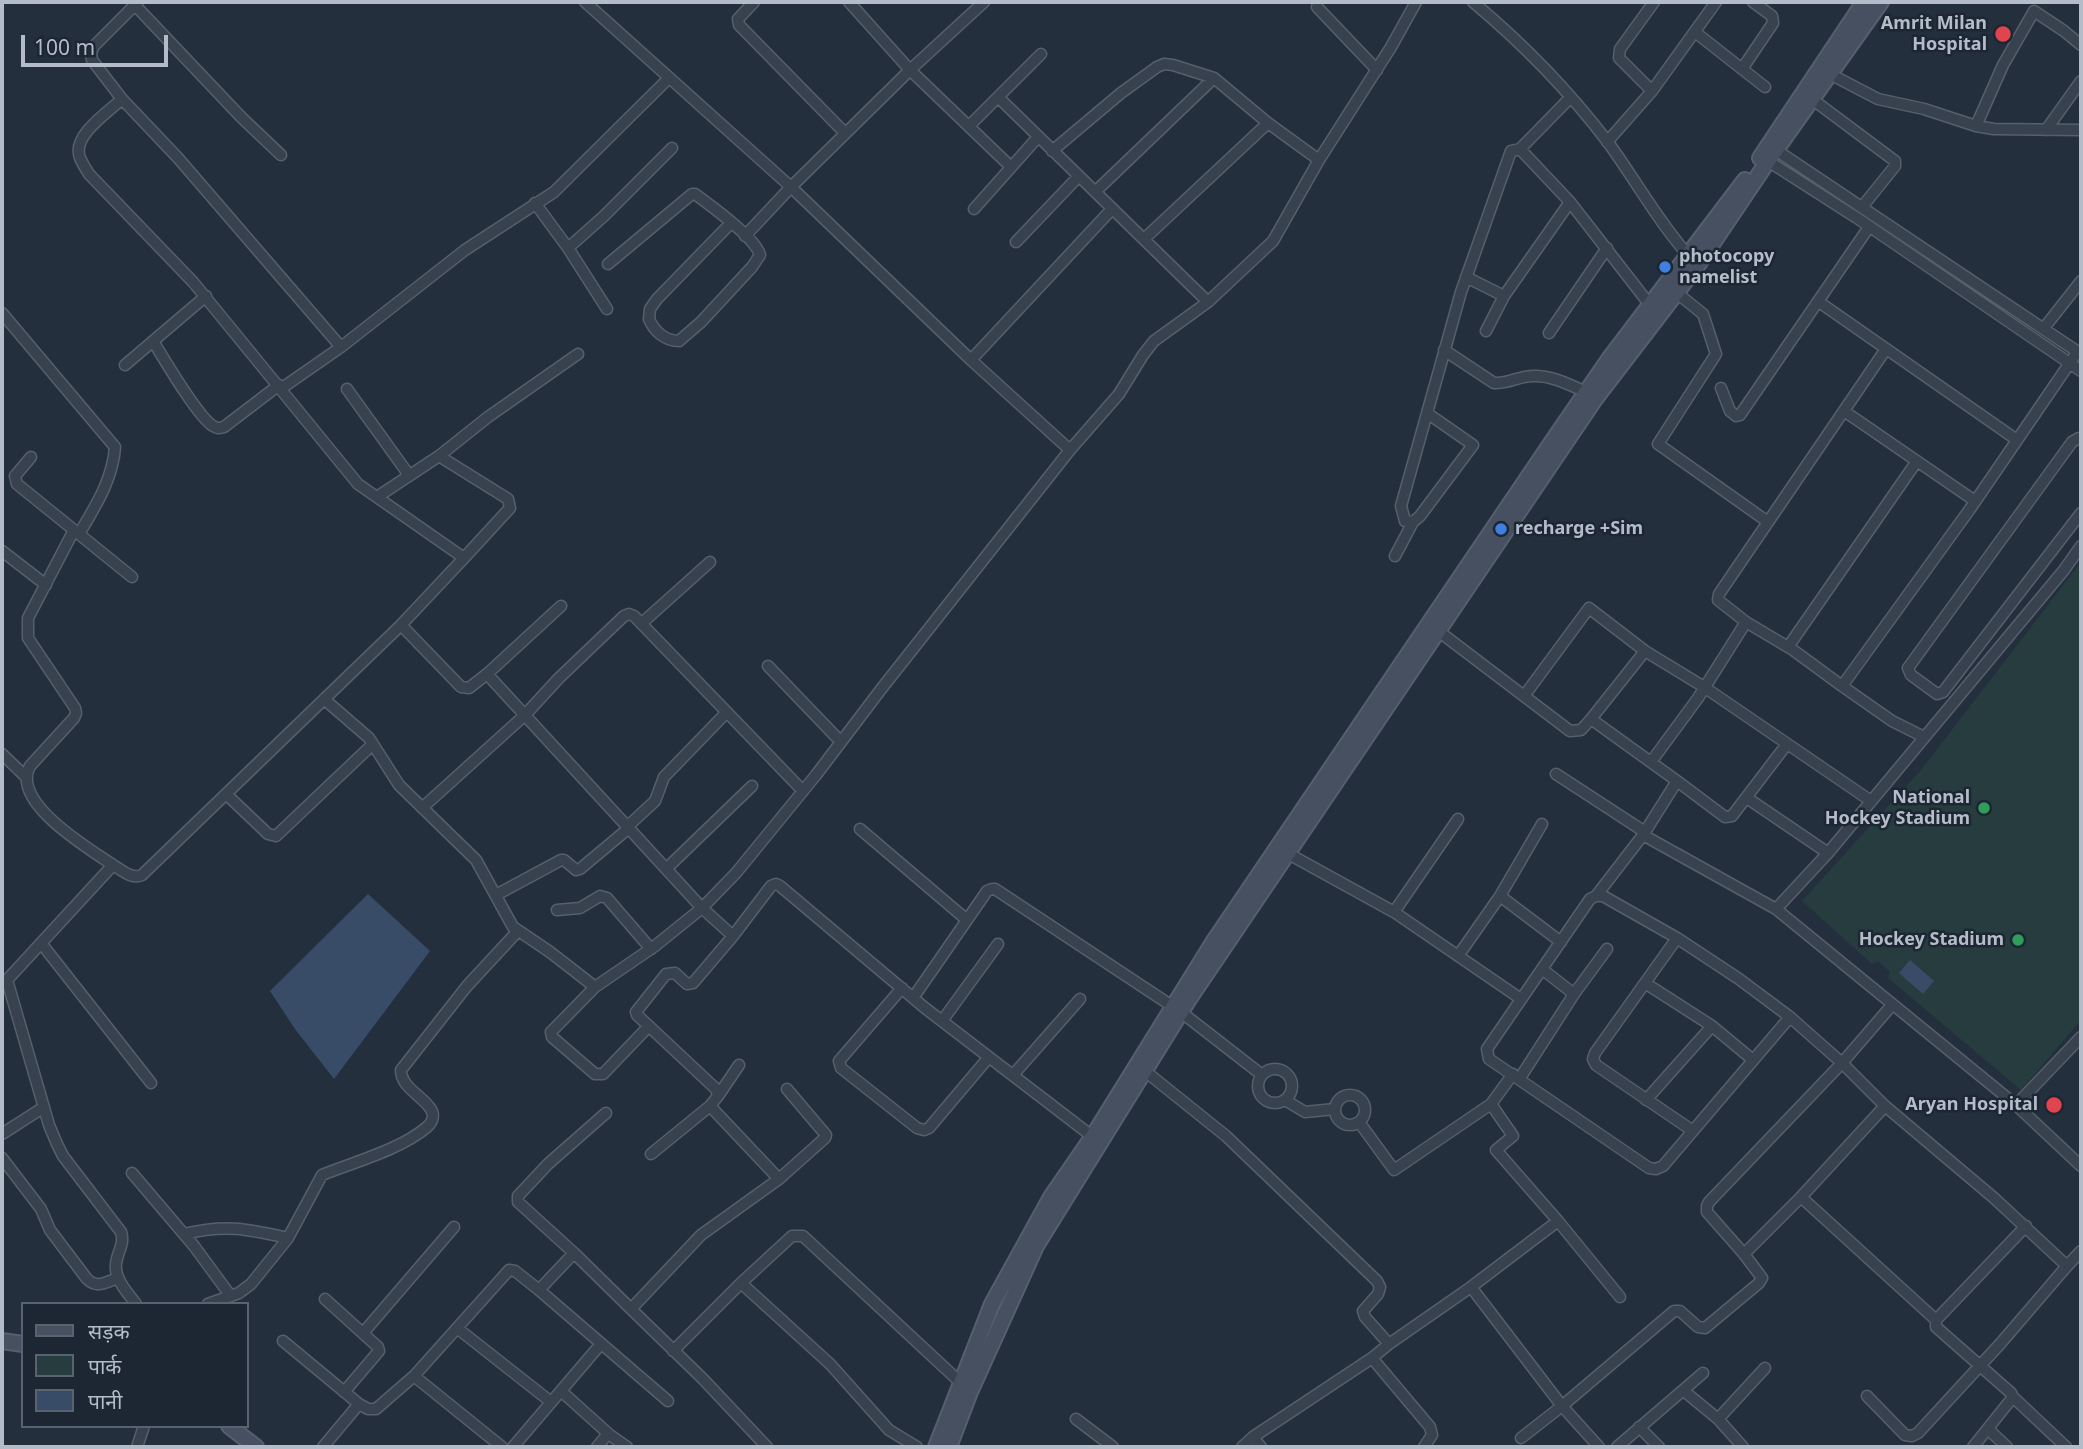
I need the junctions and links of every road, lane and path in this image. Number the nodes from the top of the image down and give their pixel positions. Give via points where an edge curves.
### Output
1 (585, 2) edge
2 (754, 2) edge
3 (849, 2) edge
4 (984, 2) edge
5 (1416, 2) edge
6 (1473, 2) edge
7 (1654, 2) edge
8 (1716, 2) edge
9 (1753, 2) edge
10 (1881, 2) edge
11 (135, 3) edge
12 (1317, 7) dead end
13 (1861, 7) edge
14 (1695, 33) junction
15 (2081, 45) edge
16 (1041, 54) dead end
17 (1742, 69) junction
18 (910, 70) junction
19 (1377, 70) junction
20 (1830, 74) junction
21 (1214, 78) junction
22 (668, 79) junction
23 (2081, 81) edge
24 (1765, 87) dead end
25 (1652, 90) junction
26 (998, 97) junction
27 (1570, 98) junction
28 (122, 99) junction
29 (1812, 99) junction
30 (1268, 123) junction
31 (969, 126) junction
32 (1976, 126) junction
33 (2046, 130) junction
34 (2081, 130) edge
35 (845, 133) junction
36 (1038, 137) junction
37 (1607, 142) junction
38 (672, 148) dead end
39 (1520, 149) junction
40 (1052, 151) junction
41 (281, 155) dead end
42 (1772, 156) junction
43 (1319, 160) junction
44 (1010, 166) junction
45 (1079, 176) junction
46 (791, 187) junction
47 (1096, 191) junction
48 (1570, 202) junction
49 (535, 203) junction
50 (1862, 207) junction
51 (974, 209) dead end
52 (1112, 209) junction
53 (731, 223) junction
54 (1869, 227) junction
55 (745, 236) junction
56 (1144, 239) junction
57 (1016, 242) dead end
58 (568, 248) junction
59 (1608, 248) junction
60 (1688, 255) junction
61 (608, 264) dead end
62 (1466, 277) junction
63 (2081, 281) edge
64 (1677, 293) junction
65 (205, 296) junction
66 (1504, 296) junction
67 (1208, 302) junction
68 (1819, 302) junction
69 (1650, 305) junction
70 (607, 309) dead end
71 (2, 313) edge
72 (2043, 328) junction
73 (1486, 331) dead end
74 (1549, 333) dead end
75 (153, 341) junction
76 (341, 347) junction
77 (1885, 349) junction
78 (1444, 350) junction
79 (2080, 353) edge
80 (578, 354) dead end
81 (971, 359) junction
82 (2069, 363) junction
83 (125, 365) dead end
84 (2081, 371) edge
85 (281, 387) junction
86 (1721, 388) dead end
87 (347, 389) dead end
88 (1586, 392) junction
89 (1844, 411) junction
90 (1427, 414) junction
91 (2081, 439) edge
92 (2017, 440) junction
93 (1070, 450) junction
94 (439, 456) junction
95 (31, 457) dead end
96 (1917, 461) junction
97 (409, 475) junction
98 (377, 497) junction
99 (1975, 501) junction
100 (2081, 513) edge
101 (1413, 522) junction
102 (1768, 522) junction
103 (77, 532) junction
104 (2059, 545) junction
105 (2081, 546) edge
106 (2, 551) edge
107 (1395, 556) dead end
108 (2074, 556) junction
109 (464, 558) junction
110 (710, 562) dead end
111 (132, 577) dead end
112 (46, 585) junction
113 (561, 606) dead end
114 (1746, 622) junction
115 (642, 624) junction
116 (401, 625) junction
117 (1437, 630) junction
118 (1788, 647) junction
119 (1645, 651) junction
120 (768, 666) dead end
121 (487, 674) junction
122 (1842, 686) junction
123 (1704, 687) junction
124 (1524, 695) junction
125 (324, 699) junction
126 (727, 712) junction
127 (525, 715) junction
128 (1591, 719) junction
129 (1924, 737) junction
130 (841, 742) junction
131 (373, 744) junction
132 (1787, 744) junction
133 (2, 754) edge
134 (1651, 762) junction
135 (1556, 774) dead end
136 (26, 777) junction
137 (1677, 781) junction
138 (752, 786) dead end
139 (803, 791) junction
140 (226, 794) junction
141 (1747, 797) junction
142 (1871, 801) junction
143 (422, 808) junction
144 (1458, 819) dead end
145 (1542, 824) dead end
146 (629, 827) junction
147 (860, 829) dead end
148 (1644, 833) junction
149 (1287, 853) junction
150 (1828, 853) junction
151 (113, 864) junction
152 (666, 869) junction
153 (496, 895) junction
154 (1500, 896) junction
155 (1596, 896) junction
156 (702, 908) junction
157 (1776, 909) junction
158 (557, 910) dead end
159 (1394, 912) junction
160 (967, 919) junction
161 (517, 932) junction
162 (733, 936) junction
163 (1677, 938) junction
164 (1561, 942) junction
165 (41, 943) junction
166 (998, 944) dead end
167 (651, 949) junction
168 (1607, 949) dead end
169 (1458, 956) junction
170 (1542, 969) junction
171 (1645, 982) junction
172 (4, 983) edge
173 (595, 987) junction
174 (902, 988) junction
175 (1574, 995) junction
176 (913, 998) junction
177 (1080, 999) dead end
178 (1521, 999) junction
179 (1892, 1004) junction
180 (1177, 1009) junction
181 (1790, 1017) junction
182 (943, 1021) junction
183 (649, 1026) junction
184 (1712, 1026) junction
185 (2079, 1044) edge
186 (989, 1057) junction
187 (1754, 1060) junction
188 (1842, 1063) junction
189 (739, 1065) dead end
190 (1145, 1071) junction
191 (1013, 1075) junction
192 (1262, 1075) junction
193 (1517, 1076) junction
194 (151, 1083) dead end
195 (787, 1089) dead end
196 (718, 1096) junction
197 (1285, 1100) junction
198 (1646, 1100) junction
199 (1491, 1104) junction
200 (2016, 1105) junction
201 (710, 1106) junction
202 (1885, 1106) junction
203 (44, 1107) junction
204 (1335, 1109) junction
205 (606, 1113) dead end
206 (1359, 1122) junction
207 (1693, 1131) junction
208 (2, 1133) edge
209 (1097, 1139) junction
210 (650, 1154) dead end
211 (2, 1158) edge
212 (2081, 1166) edge
213 (132, 1172) dead end
214 (779, 1179) junction
215 (1801, 1198) junction
216 (1558, 1221) junction
217 (2026, 1226) junction
218 (454, 1227) dead end
219 (184, 1234) junction
220 (288, 1238) junction
221 (2081, 1251) edge
222 (574, 1253) junction
223 (1744, 1254) junction
224 (2067, 1266) junction
225 (118, 1278) junction
226 (741, 1283) junction
227 (1471, 1287) junction
228 (539, 1290) junction
229 (230, 1295) junction
230 (1620, 1297) dead end
231 (325, 1299) dead end
232 (135, 1302) edge
233 (213, 1302) edge
234 (631, 1309) junction
235 (1936, 1320) junction
236 (457, 1328) junction
237 (363, 1333) junction
238 (2, 1341) edge
239 (283, 1341) dead end
240 (21, 1344) edge
241 (1389, 1344) junction
242 (600, 1345) junction
243 (673, 1351) junction
244 (1371, 1358) junction
245 (1980, 1365) junction
246 (1765, 1368) dead end
247 (1703, 1373) dead end
248 (414, 1376) junction
249 (961, 1383) junction
250 (561, 1391) junction
251 (1684, 1391) junction
252 (344, 1392) junction
253 (1867, 1396) dead end
254 (2013, 1397) junction
255 (668, 1401) dead end
256 (551, 1402) junction
257 (359, 1404) junction
258 (1562, 1406) junction
259 (1076, 1419) dead end
260 (1718, 1419) junction
261 (1639, 1427) junction
262 (143, 1428) edge
263 (232, 1428) edge
264 (1989, 1430) junction
265 (610, 1435) junction
266 (1253, 1437) junction
267 (1521, 1438) dead end
268 (137, 1447) edge
269 (256, 1447) edge
270 (323, 1447) edge
271 (502, 1447) edge
272 (513, 1447) edge
273 (597, 1447) edge
274 (627, 1447) edge
275 (767, 1447) edge
276 (917, 1447) edge
277 (936, 1447) edge
278 (949, 1447) edge
279 (1113, 1447) edge
280 (1242, 1447) edge
281 (1261, 1447) edge
282 (1424, 1447) edge
283 (1599, 1447) edge
284 (1617, 1447) edge
285 (1658, 1447) edge
286 (1743, 1447) edge
287 (1973, 1447) edge
288 (2007, 1447) edge
289 (2066, 1447) edge

1 - 22 street
2 - 35 street via 738,19 739,25
3 - 18 street
4 - 18 street
5 - 19 street
6 - 27 street via 1515,37
7 - 25 street via 1619,53
8 - 14 street
9 - 17 street via 1772,16 1773,23
10 - 13 street
11 - 28 street via 91,53 92,61
11 - 41 street
12 - 19 street
13 - 20 street
13 - 60 street via 1746,178
14 - 17 street
14 - 25 street
15 - 32 street via 2034,11
16 - 26 street
17 - 24 street
18 - 31 street
18 - 35 street
19 - 43 street
20 - 29 street
20 - 32 street via 1878,99
21 - 30 street
21 - 40 street via 1173,65 1157,66
21 - 47 street
22 - 46 street
22 - 49 street via 559,188
23 - 33 street
25 - 37 street
26 - 31 street
26 - 36 street
27 - 37 street
27 - 39 street
28 - 65 street via 83,135 78,150 82,163
28 - 76 street
29 - 42 street
29 - 50 street via 1895,161
30 - 43 street
30 - 56 street
31 - 44 street
32 - 33 street
33 - 34 street
35 - 46 street
36 - 40 street
36 - 44 street
37 - 60 street via 1662,225
38 - 58 street
39 - 48 street
39 - 62 street via 1511,151
40 - 45 street
42 - 50 street
42 - 54 street
42 - 64 street
43 - 67 street via 1273,241
44 - 51 street
45 - 47 street
45 - 57 street
46 - 55 street
46 - 81 street
47 - 52 street
48 - 59 street
48 - 66 street
49 - 58 street
49 - 76 street via 465,250
50 - 72 street
52 - 56 street
52 - 81 street
53 - 55 street
53 - 55 street via 650,309 649,318 662,335 675,342 683,339 752,267 760,252
53 - 61 street via 695,194 688,195
54 - 68 street
54 - 82 street
56 - 67 street
58 - 70 street
59 - 69 street
59 - 74 street
60 - 69 street
62 - 66 street
62 - 78 street
63 - 72 street
64 - 102 street via 1703,314 1716,354 1658,444
64 - 117 street via 1595,399
65 - 75 street
65 - 85 street
66 - 73 street
67 - 93 street via 1154,341 1119,394
68 - 77 street
68 - 86 street via 1740,415 1730,411
69 - 88 street
71 - 103 street via 115,447 99,500
72 - 79 street
75 - 83 street
75 - 85 street via 214,427 224,427
76 - 85 street
77 - 89 street
77 - 92 street
78 - 88 street via 1494,383 1538,376
78 - 90 street
79 - 82 street
80 - 94 street
81 - 93 street
82 - 84 street
82 - 92 street
85 - 98 street via 350,475
87 - 97 street
88 - 180 street via 1350,738
89 - 96 street
89 - 102 street
90 - 101 street via 1401,506 1405,521
90 - 101 street via 1473,445
91 - 104 street via 2072,442 1908,668 1911,675 1937,694 1943,692
92 - 99 street
93 - 130 street
94 - 97 street
94 - 109 street via 510,504
95 - 103 street via 15,476 16,484
96 - 99 street
96 - 118 street
97 - 98 street
98 - 109 street
99 - 122 street
100 - 104 street
101 - 107 street
102 - 114 street via 1719,594 1718,600
103 - 111 street
103 - 112 street
104 - 108 street
105 - 108 street
106 - 112 street
108 - 129 street
109 - 116 street
110 - 115 street
112 - 136 street via 28,618 28,638 76,713 30,766
113 - 121 street
114 - 118 street
114 - 123 street
115 - 126 street
115 - 127 street via 634,616 624,616
116 - 121 street via 461,687 469,688
116 - 125 street
117 - 124 street
117 - 149 street
118 - 122 street
119 - 123 street
119 - 124 street via 1589,608
119 - 128 street
120 - 130 street
121 - 127 street
122 - 129 street
123 - 132 street
123 - 134 street
124 - 128 street via 1570,731 1581,730
125 - 131 street
125 - 140 street
126 - 139 street
126 - 146 street via 664,777 655,801
127 - 143 street
127 - 146 street
128 - 134 street
129 - 142 street
130 - 139 street
131 - 140 street via 276,836 268,834
131 - 143 street via 399,785
132 - 141 street
132 - 142 street
133 - 136 street
134 - 137 street
135 - 148 street
136 - 151 street via 37,804 69,836
137 - 141 street via 1725,817 1732,816
137 - 148 street
138 - 152 street
139 - 156 street
140 - 151 street via 142,875 132,877
141 - 150 street
142 - 150 street
143 - 153 street via 477,860
144 - 159 street
145 - 154 street
146 - 152 street
146 - 153 street via 580,869 561,860
147 - 160 street
148 - 155 street
148 - 157 street
149 - 159 street
149 - 180 street
150 - 157 street
151 - 165 street
152 - 156 street
153 - 161 street
154 - 164 street
154 - 169 street
155 - 163 street
155 - 164 street
156 - 162 street
156 - 167 street
157 - 179 street
158 - 167 street via 607,898
159 - 169 street
160 - 176 street
160 - 180 street via 987,891 995,889
161 - 173 street
161 - 220 street via 467,986 401,1070 402,1079 430,1108 431,1123 397,1145 322,1175
162 - 174 street via 776,884
162 - 183 street via 692,983 675,973 666,974 637,1009 637,1016
163 - 171 street
163 - 181 street
164 - 170 street
165 - 172 street
165 - 194 street
166 - 182 street
167 - 173 street
168 - 175 street
169 - 178 street
170 - 175 street
170 - 178 street
171 - 184 street
171 - 198 street via 1593,1059
172 - 203 street
173 - 183 street via 551,1032 595,1074 603,1074
174 - 176 street
174 - 186 street via 839,1062 841,1068 924,1130
175 - 193 street
176 - 182 street
177 - 191 street
178 - 193 street via 1487,1049 1489,1059
179 - 188 street
179 - 200 street
180 - 190 street
180 - 192 street
180 - 209 street
181 - 187 street
181 - 188 street
182 - 186 street
183 - 196 street
184 - 187 street
184 - 198 street
185 - 200 street
186 - 191 street
187 - 207 street
188 - 202 street
188 - 223 street via 1707,1206 1707,1212
189 - 196 street
190 - 209 street
190 - 241 street via 1226,1136 1377,1282 1378,1294 1363,1311
191 - 209 street
192 - 197 street via 1261,1095 1270,1102
192 - 197 street via 1272,1069 1288,1074 1293,1084
193 - 199 street
193 - 207 street via 1653,1169 1663,1166
195 - 214 street via 826,1135
196 - 201 street
197 - 204 street via 1305,1112
198 - 207 street
199 - 206 street via 1394,1170
199 - 216 street via 1513,1136 1496,1150
200 - 212 street
201 - 210 street
201 - 214 street
202 - 215 street
202 - 217 street
203 - 208 street
203 - 225 street via 63,1156 121,1232 123,1245 115,1267
204 - 206 street via 1342,1122
204 - 206 street via 1342,1097 1357,1096 1366,1107
205 - 222 street via 518,1196 518,1202
209 - 249 street via 1051,1198 992,1304
209 - 278 street via 1035,1246
211 - 225 street via 87,1279 99,1285
213 - 219 street
214 - 234 street via 701,1235
215 - 223 street
215 - 235 street
216 - 227 street
216 - 230 street
217 - 224 street
217 - 235 street
218 - 237 street
219 - 220 street via 222,1227
219 - 229 street
220 - 229 street via 251,1284
221 - 224 street
222 - 228 street
222 - 234 street
223 - 258 street via 1760,1273 1759,1283 1705,1328 1674,1311
224 - 245 street
225 - 232 street
226 - 243 street
226 - 249 street via 792,1236 803,1236
226 - 276 street via 830,1364 889,1430
227 - 241 street
227 - 258 street
228 - 236 street via 509,1270
228 - 242 street
229 - 233 street
231 - 237 street
234 - 243 street
235 - 245 street via 1936,1327
236 - 248 street
236 - 256 street
237 - 252 street via 379,1351
238 - 240 street
239 - 252 street
241 - 244 street
242 - 250 street
242 - 255 street
243 - 275 street
244 - 266 street
244 - 282 street via 1430,1427 1432,1435
245 - 253 street via 1912,1436 1905,1435
245 - 254 street
246 - 260 street
247 - 251 street
248 - 257 street via 376,1409
248 - 271 street
249 - 277 street
250 - 256 street
250 - 265 street
251 - 260 street
251 - 261 street
252 - 257 street
254 - 264 street
254 - 289 street
256 - 272 street
257 - 270 street
258 - 267 street
258 - 283 street
259 - 279 street
260 - 286 street
261 - 284 street
261 - 285 street
262 - 268 street
263 - 269 street
264 - 287 street
264 - 288 street
265 - 273 street
265 - 274 street
266 - 280 street
266 - 281 street

